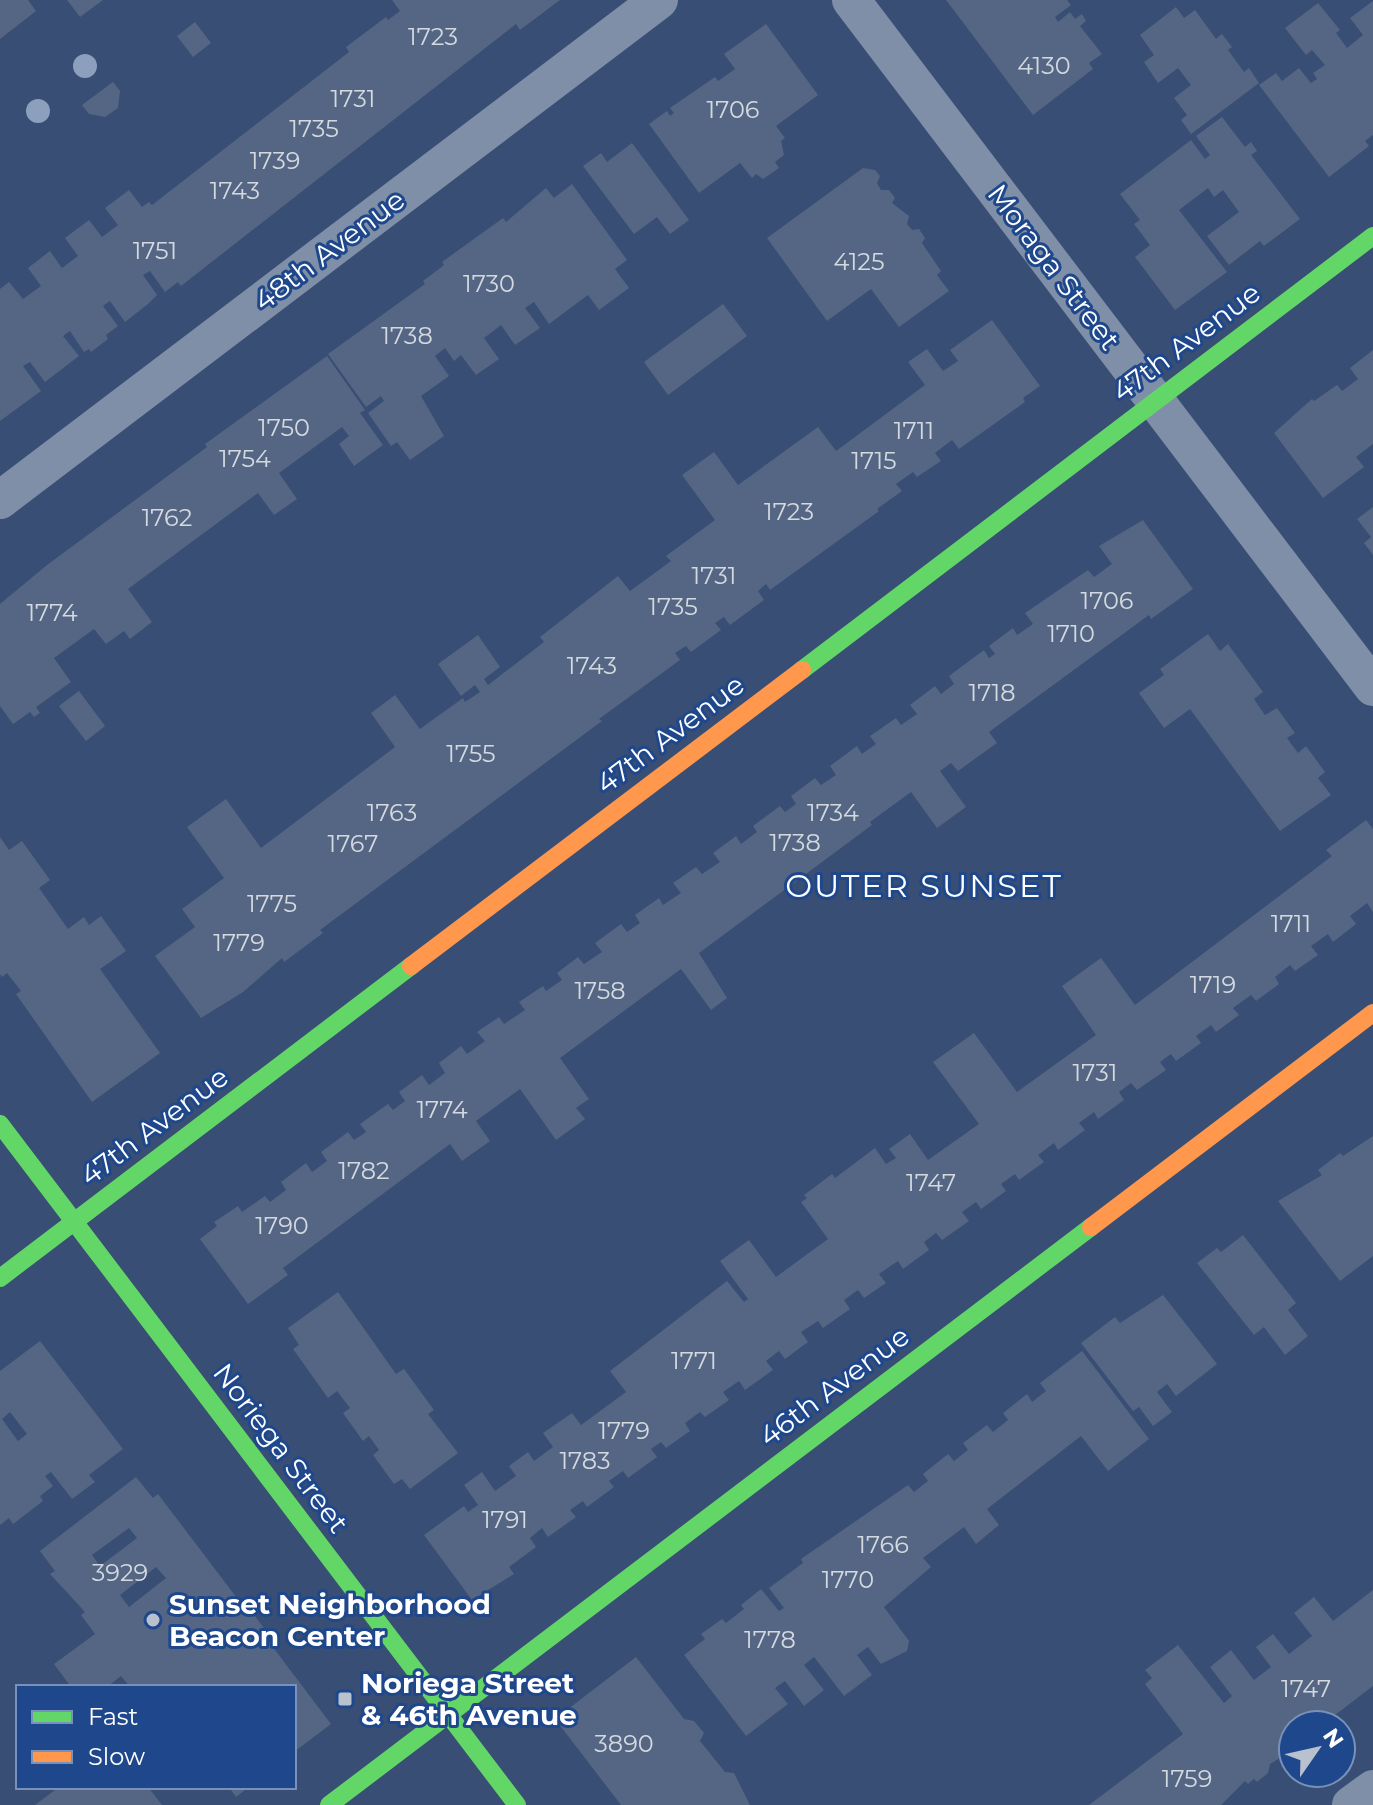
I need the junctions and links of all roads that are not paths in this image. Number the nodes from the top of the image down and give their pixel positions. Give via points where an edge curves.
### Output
1 (659, 0) edge
2 (851, 0) edge
3 (1373, 236) edge
4 (1156, 400) junction
5 (0, 500) edge
6 (1373, 687) edge
7 (1373, 1013) edge
8 (0, 1124) edge
9 (74, 1221) junction
10 (0, 1278) edge
11 (448, 1715) junction
12 (1373, 1789) edge
13 (329, 1805) edge
14 (517, 1805) edge
15 (1351, 1805) edge

1 - 5 street, 48th Avenue
2 - 4 street, Moraga Street
3 - 4 street, 47th Avenue
4 - 6 street, Moraga Street
4 - 9 street, 47th Avenue
7 - 11 street, 46th Avenue
8 - 9 street, Noriega Street
9 - 10 street, 47th Avenue
9 - 11 street, Noriega Street
11 - 13 street, 46th Avenue
11 - 14 street, Noriega Street
12 - 15 street

